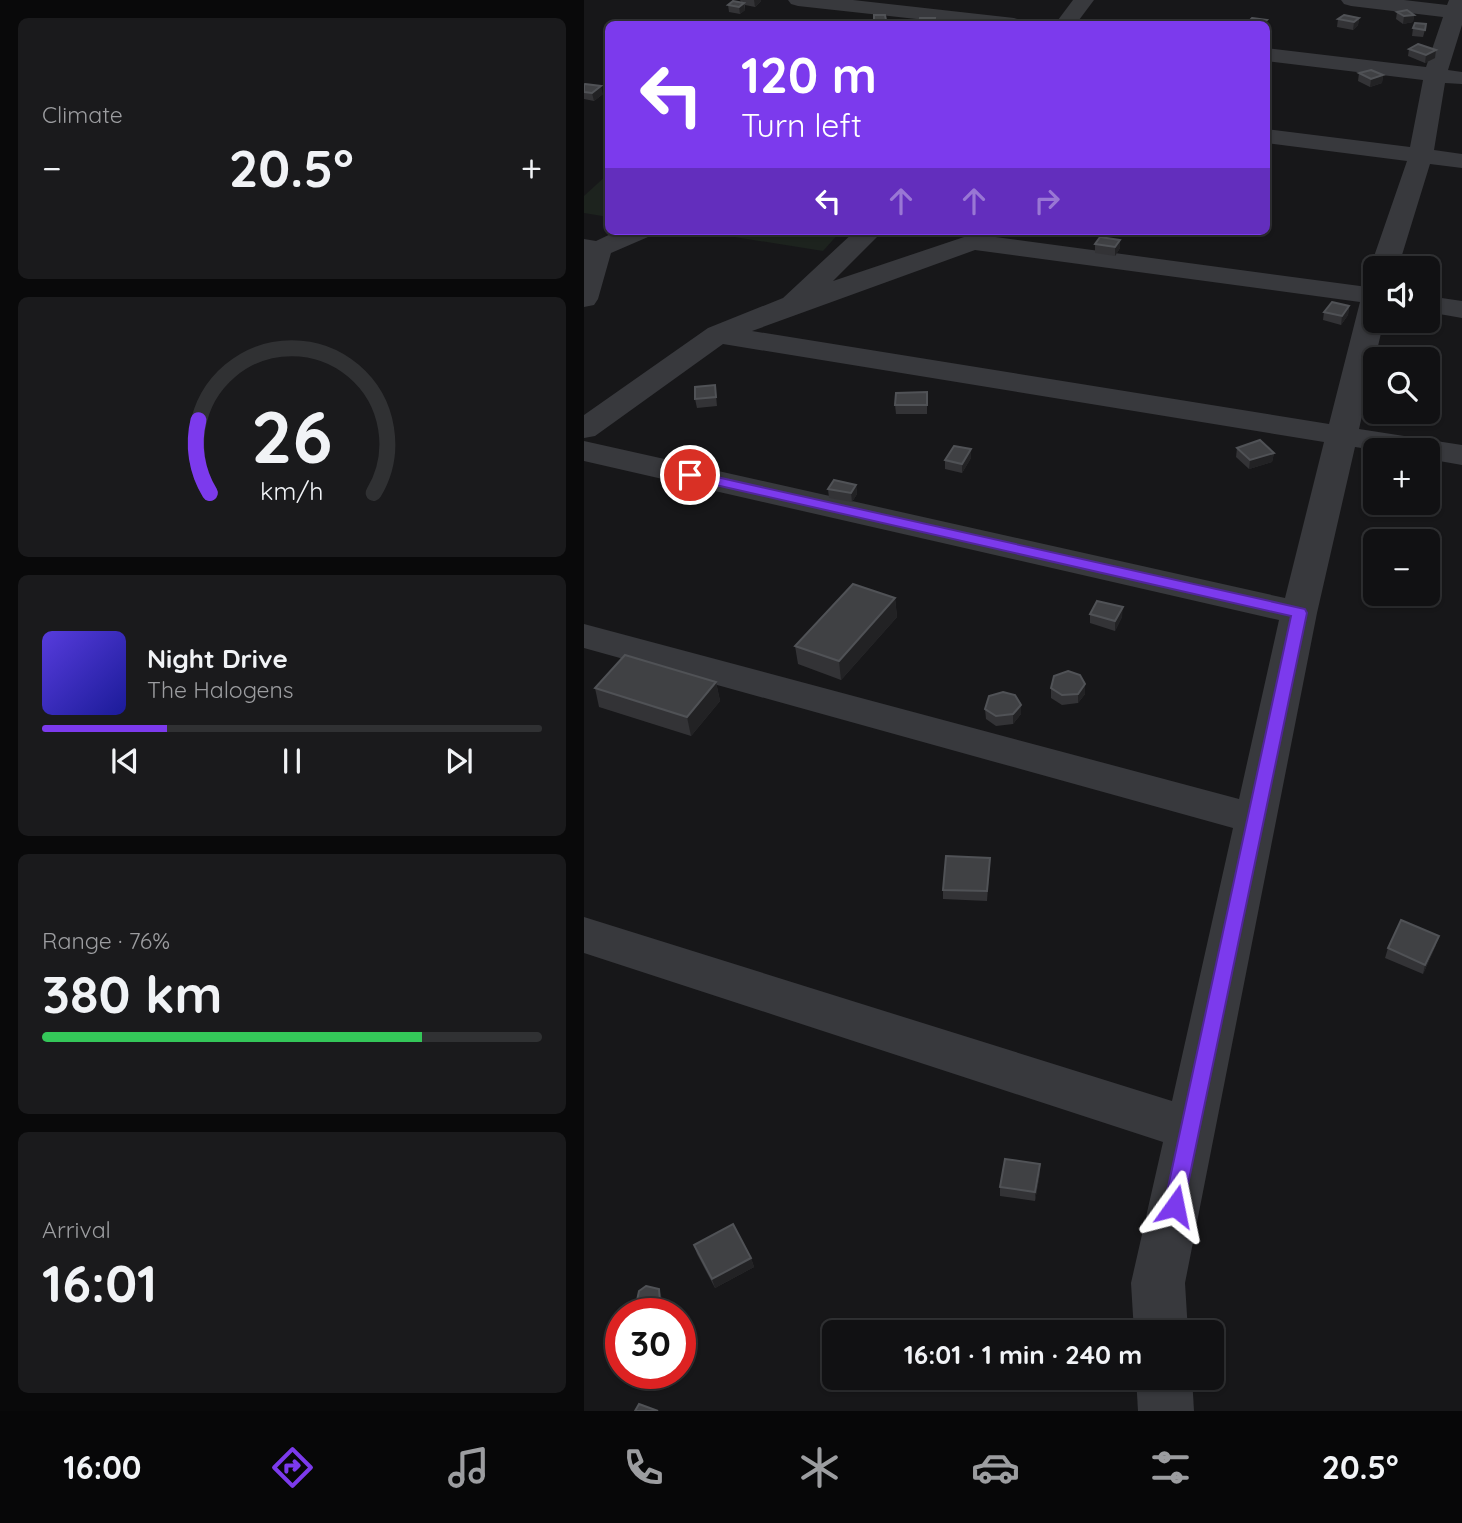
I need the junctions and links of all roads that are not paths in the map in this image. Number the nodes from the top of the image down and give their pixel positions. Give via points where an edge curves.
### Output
1 (798, 0) edge
2 (1084, 0) edge
3 (1351, 0) edge
4 (1458, 9) edge
5 (987, 21) edge
6 (1067, 21) edge
7 (1270, 54) edge
8 (1435, 75) junction
9 (1461, 78) edge
10 (1270, 136) edge
11 (1421, 155) junction
12 (1461, 161) edge
13 (628, 235) edge
14 (866, 235) edge
15 (592, 248) edge
16 (1388, 256) edge
17 (1363, 295) edge
18 (584, 299) edge
19 (793, 303) junction
20 (1440, 306) edge
21 (1461, 310) edge
22 (1366, 333) edge
23 (718, 334) junction
24 (584, 429) edge
25 (1340, 435) junction
26 (584, 451) edge
27 (1461, 454) edge
28 (1299, 613) junction
29 (584, 636) edge
30 (1256, 819) junction
31 (584, 935) edge
32 (1191, 1129) junction
33 (1161, 1320) edge
34 (1165, 1390) edge
35 (1167, 1411) edge

1 - 5 street
2 - 6 street
3 - 4 street
4 - 8 street
7 - 8 street
8 - 9 street
8 - 11 street
10 - 11 street
11 - 12 street
11 - 16 street
13 - 15 street
14 - 19 street
15 - 18 street
17 - 19 street via 973,242
19 - 23 street
20 - 21 street
22 - 25 street
23 - 24 street
23 - 25 street
25 - 27 street
25 - 28 street
26 - 28 street
28 - 30 street
29 - 30 street
30 - 32 street
31 - 32 street
32 - 33 street via 1158,1283
34 - 35 street

